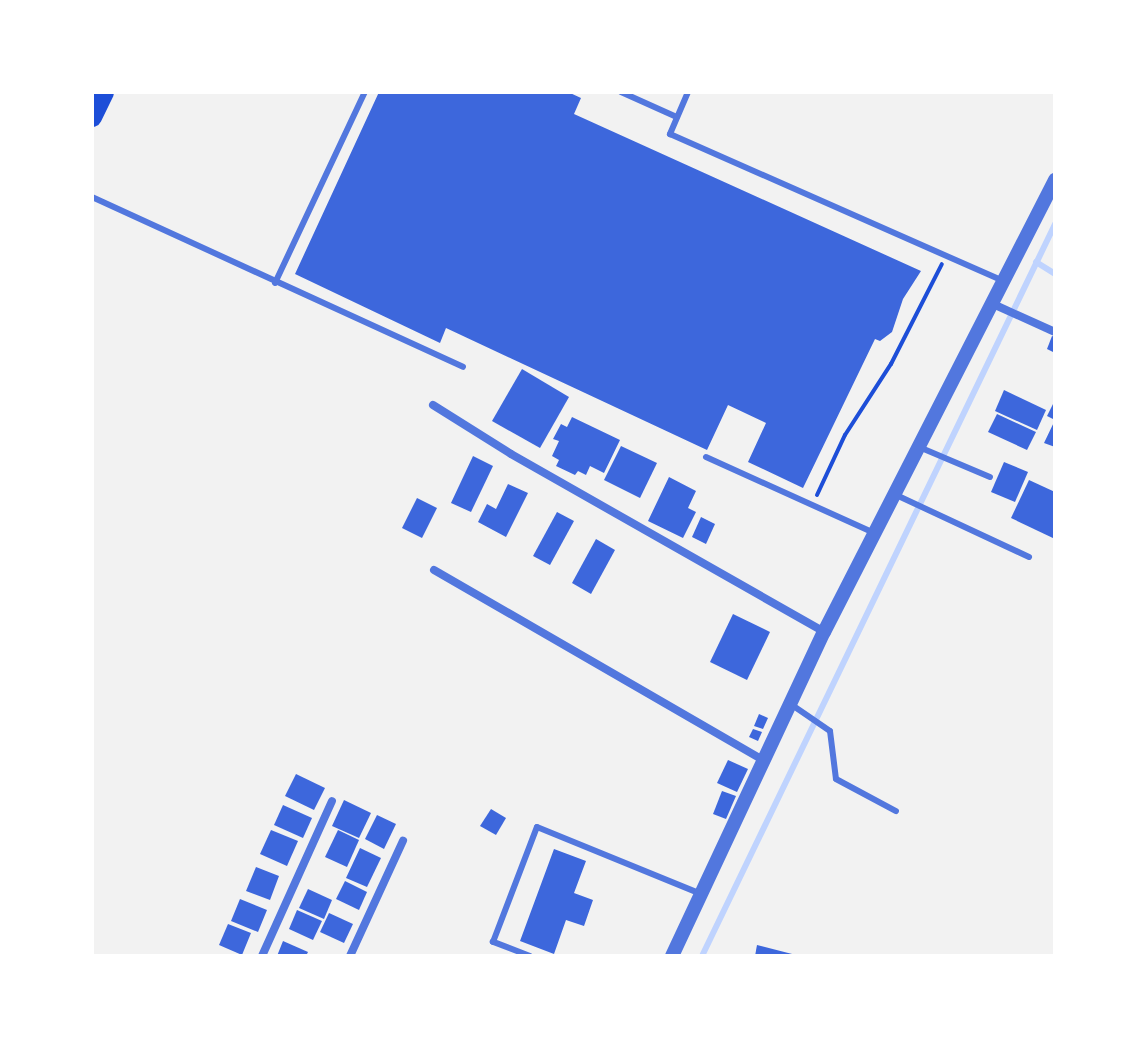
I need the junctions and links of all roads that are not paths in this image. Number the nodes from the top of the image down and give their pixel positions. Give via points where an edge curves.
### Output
1 (104, 92) edge
2 (365, 92) edge
3 (621, 92) edge
4 (688, 92) edge
5 (92, 117) edge
6 (677, 117) junction
7 (1055, 180) edge
8 (92, 197) edge
9 (1004, 282) junction
10 (275, 283) junction
11 (1000, 307) junction
12 (1055, 332) edge
13 (463, 367) dead end
14 (433, 405) dead end
15 (919, 447) junction
16 (706, 457) dead end
17 (990, 477) dead end
18 (894, 494) junction
19 (874, 533) junction
20 (1029, 557) dead end
21 (434, 570) dead end
22 (824, 632) junction
23 (789, 703) junction
24 (762, 759) junction
25 (332, 801) dead end
26 (896, 811) dead end
27 (403, 841) dead end
28 (701, 894) junction
29 (675, 955) edge
30 (262, 956) edge
31 (350, 956) edge
32 (530, 956) edge

1 - 5 highway
2 - 10 lane
3 - 6 lane
4 - 6 lane
6 - 9 lane via 670,134
7 - 9 street
8 - 10 lane
9 - 11 street
10 - 13 lane
11 - 12 street
11 - 15 street
14 - 22 street
15 - 17 lane
15 - 18 street
16 - 19 lane
18 - 19 street
18 - 20 lane
19 - 22 street
21 - 24 street
22 - 23 street
23 - 24 street
23 - 26 lane via 830,731 836,779
24 - 28 street
25 - 30 street
27 - 31 street
28 - 29 street
28 - 32 lane via 537,827 493,942

